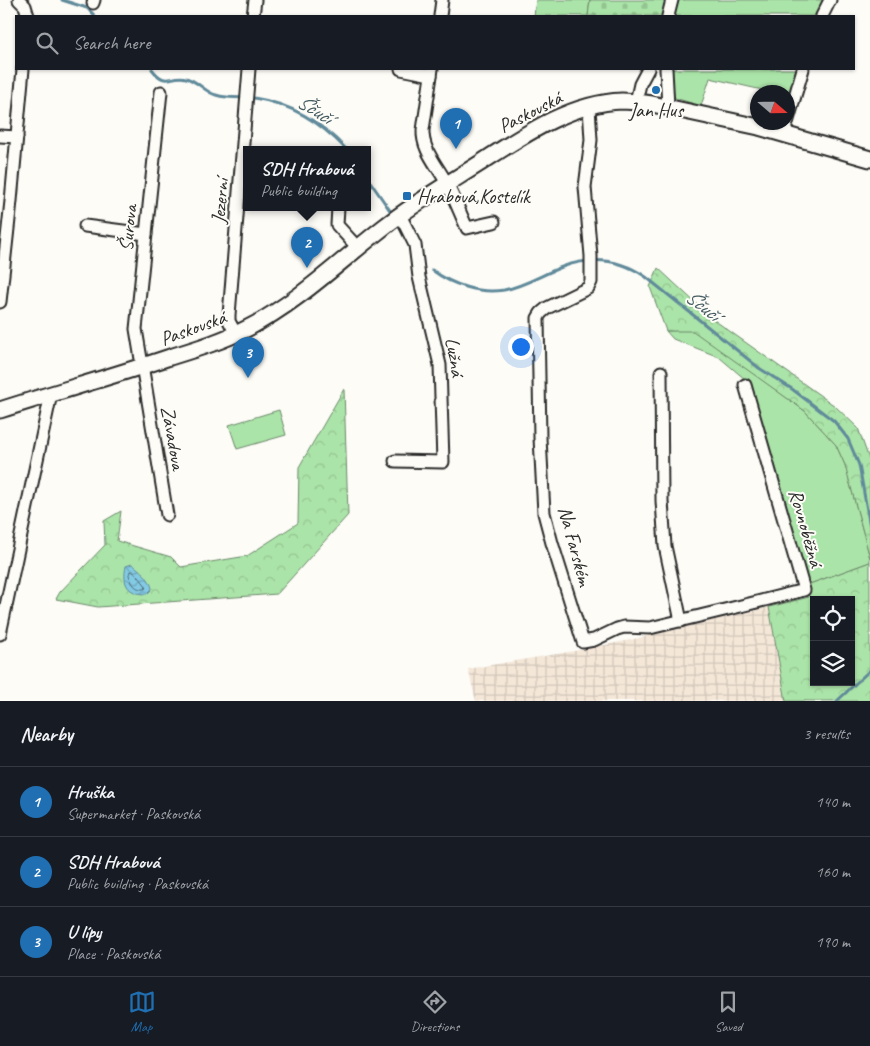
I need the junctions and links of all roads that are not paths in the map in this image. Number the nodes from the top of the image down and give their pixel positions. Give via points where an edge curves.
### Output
1 (19, 0) edge
2 (254, 0) edge
3 (442, 0) edge
4 (672, 0) edge
5 (830, 0) edge
6 (28, 15) edge
7 (253, 15) edge
8 (440, 15) edge
9 (668, 15) edge
10 (822, 15) edge
11 (23, 70) edge
12 (249, 70) edge
13 (411, 70) edge
14 (647, 70) edge
15 (666, 70) edge
16 (803, 70) edge
17 (432, 72) edge
18 (161, 92) dead end
19 (636, 102) junction
20 (589, 107) junction
21 (668, 107) junction
22 (784, 134) junction
23 (0, 136) edge
24 (17, 137) junction
25 (245, 146) edge
26 (870, 159) edge
27 (447, 184) junction
28 (243, 188) edge
29 (338, 211) edge
30 (400, 215) junction
31 (494, 222) dead end
32 (85, 226) dead end
33 (146, 234) junction
34 (358, 248) junction
35 (0, 295) edge
36 (236, 334) junction
37 (142, 367) junction
38 (661, 372) dead end
39 (745, 385) dead end
40 (51, 394) junction
41 (0, 410) edge
42 (395, 461) dead end
43 (168, 515) dead end
44 (681, 621) junction
45 (0, 634) edge

1 - 6 street
2 - 7 street
3 - 8 street
4 - 9 street
5 - 10 street
11 - 24 street
12 - 25 street, Jezerní
13 - 17 street
14 - 19 street
15 - 21 street
16 - 22 street
17 - 27 street via 422,138
18 - 33 street, Šurova
19 - 20 main road, Paskovská
19 - 21 main road, Paskovská
20 - 27 main road, Paskovská via 544,124
20 - 44 street, Na Farském via 591,140 584,187 591,282 588,288 547,308 538,318 544,513 584,642 624,627 650,628
21 - 22 main road, Paskovská
22 - 26 main road, Paskovská
23 - 24 street
24 - 35 street
27 - 30 main road, Paskovská
27 - 31 street via 468,228
28 - 36 street, Jezerní via 229,315
29 - 34 street via 337,225
30 - 34 main road, Paskovská
30 - 42 street, Lužná via 415,245 440,365 443,462
32 - 33 street
33 - 37 street, Šurova via 136,328
34 - 36 main road, Paskovská via 303,293
36 - 37 main road, Paskovská
37 - 40 main road, Paskovská
37 - 43 street, Závadova
38 - 44 street via 664,538
39 - 44 street, Rovnoběžná via 804,590
40 - 41 main road, Paskovská
40 - 45 street

